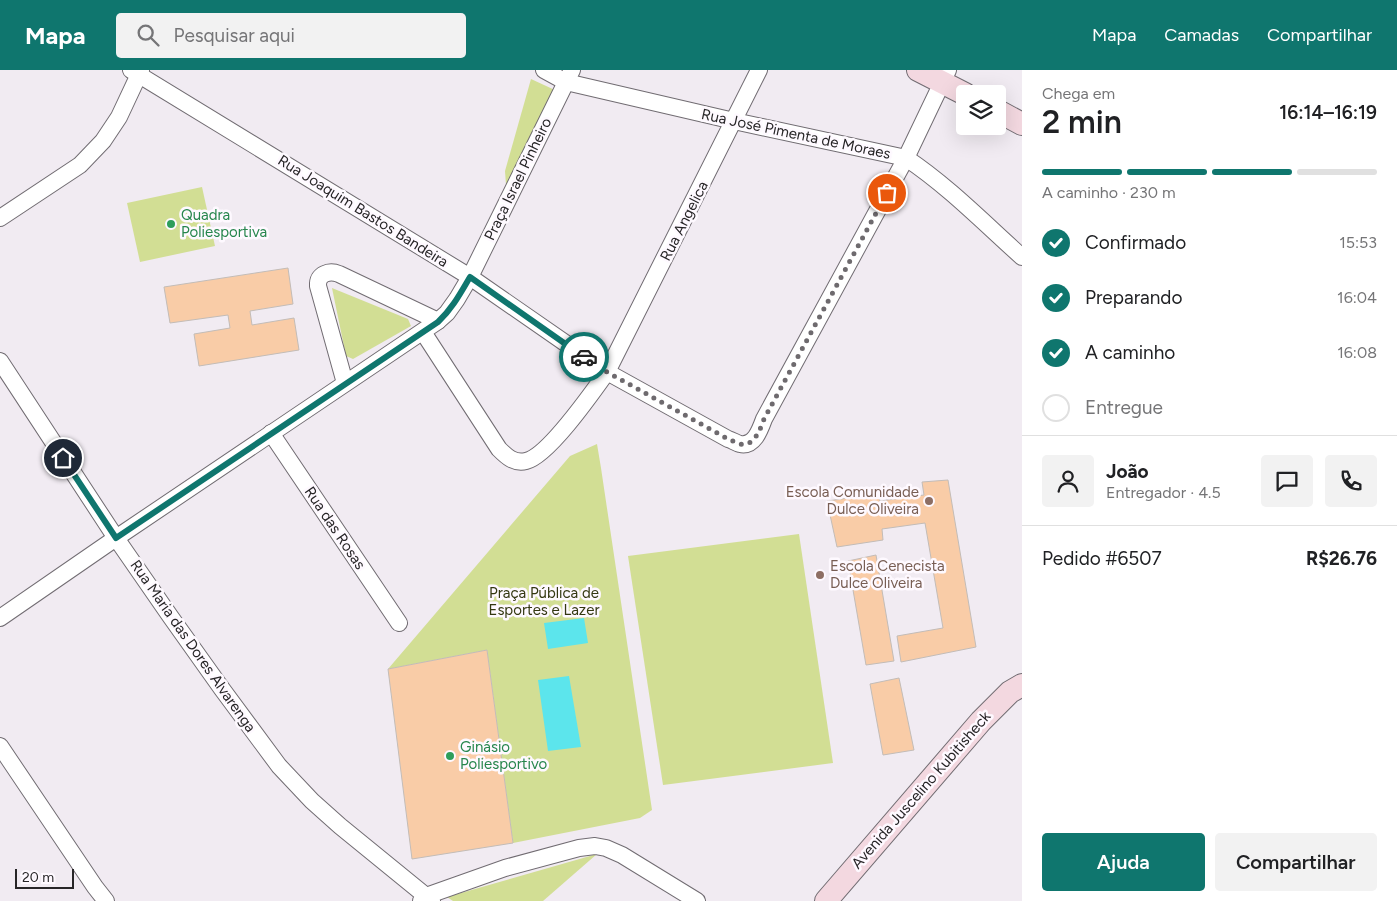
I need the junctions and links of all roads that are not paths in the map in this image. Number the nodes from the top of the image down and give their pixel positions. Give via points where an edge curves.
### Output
1 (544, 70) edge
2 (759, 70) edge
3 (918, 70) edge
4 (137, 72) edge
5 (569, 76) edge
6 (944, 76) edge
7 (956, 86) edge
8 (1006, 115) edge
9 (734, 121) junction
10 (1022, 124) edge
11 (906, 158) junction
12 (0, 218) edge
13 (1022, 257) edge
14 (470, 277) junction
15 (438, 322) junction
16 (424, 332) junction
17 (0, 361) edge
18 (607, 372) junction
19 (345, 383) junction
20 (271, 433) junction
21 (116, 538) junction
22 (0, 618) edge
23 (399, 623) dead end
24 (1022, 685) edge
25 (0, 746) edge
26 (426, 899) edge
27 (106, 901) edge
28 (696, 901) edge
29 (826, 901) edge

1 - 5 street
2 - 9 street, Rua Angelica
3 - 6 street
4 - 12 street via 119,118 103,141 80,165
4 - 14 street, Rua Joaquim Bastos Bandeira
5 - 9 street, Rua José Pimenta de Moraes
5 - 14 street, Praça Israel Pinheiro
6 - 7 street
6 - 11 street
8 - 10 street
9 - 11 street, Rua José Pimenta de Moraes
9 - 18 street, Rua Angelica
11 - 13 street, Rua José Pimenta de Moraes via 950,192
11 - 18 street, Rua Joaquim Bastos Bandeira via 758,433 746,444 728,439
14 - 15 street, Praça Israel Pinheiro
14 - 18 street, Rua Joaquim Bastos Bandeira
15 - 16 street, Praça Israel Pinheiro
15 - 19 street via 335,272 324,274 318,286
16 - 18 street, Rua Angelica via 499,449 516,462 524,462 548,446
16 - 19 street, Praça Israel Pinheiro
17 - 21 street, Rua Maria das Dores Alvarenga
19 - 20 street, Praça Israel Pinheiro
20 - 21 street, Praça Israel Pinheiro
20 - 23 street, Rua das Rosas
21 - 22 street, Praça Israel Pinheiro
21 - 26 street, Rua Maria das Dores Alvarenga via 279,766 319,807
24 - 29 street, Avenida Juscelino Kubitisheck via 1010,692 981,721
25 - 27 street
26 - 28 street via 505,868 595,846 622,855

